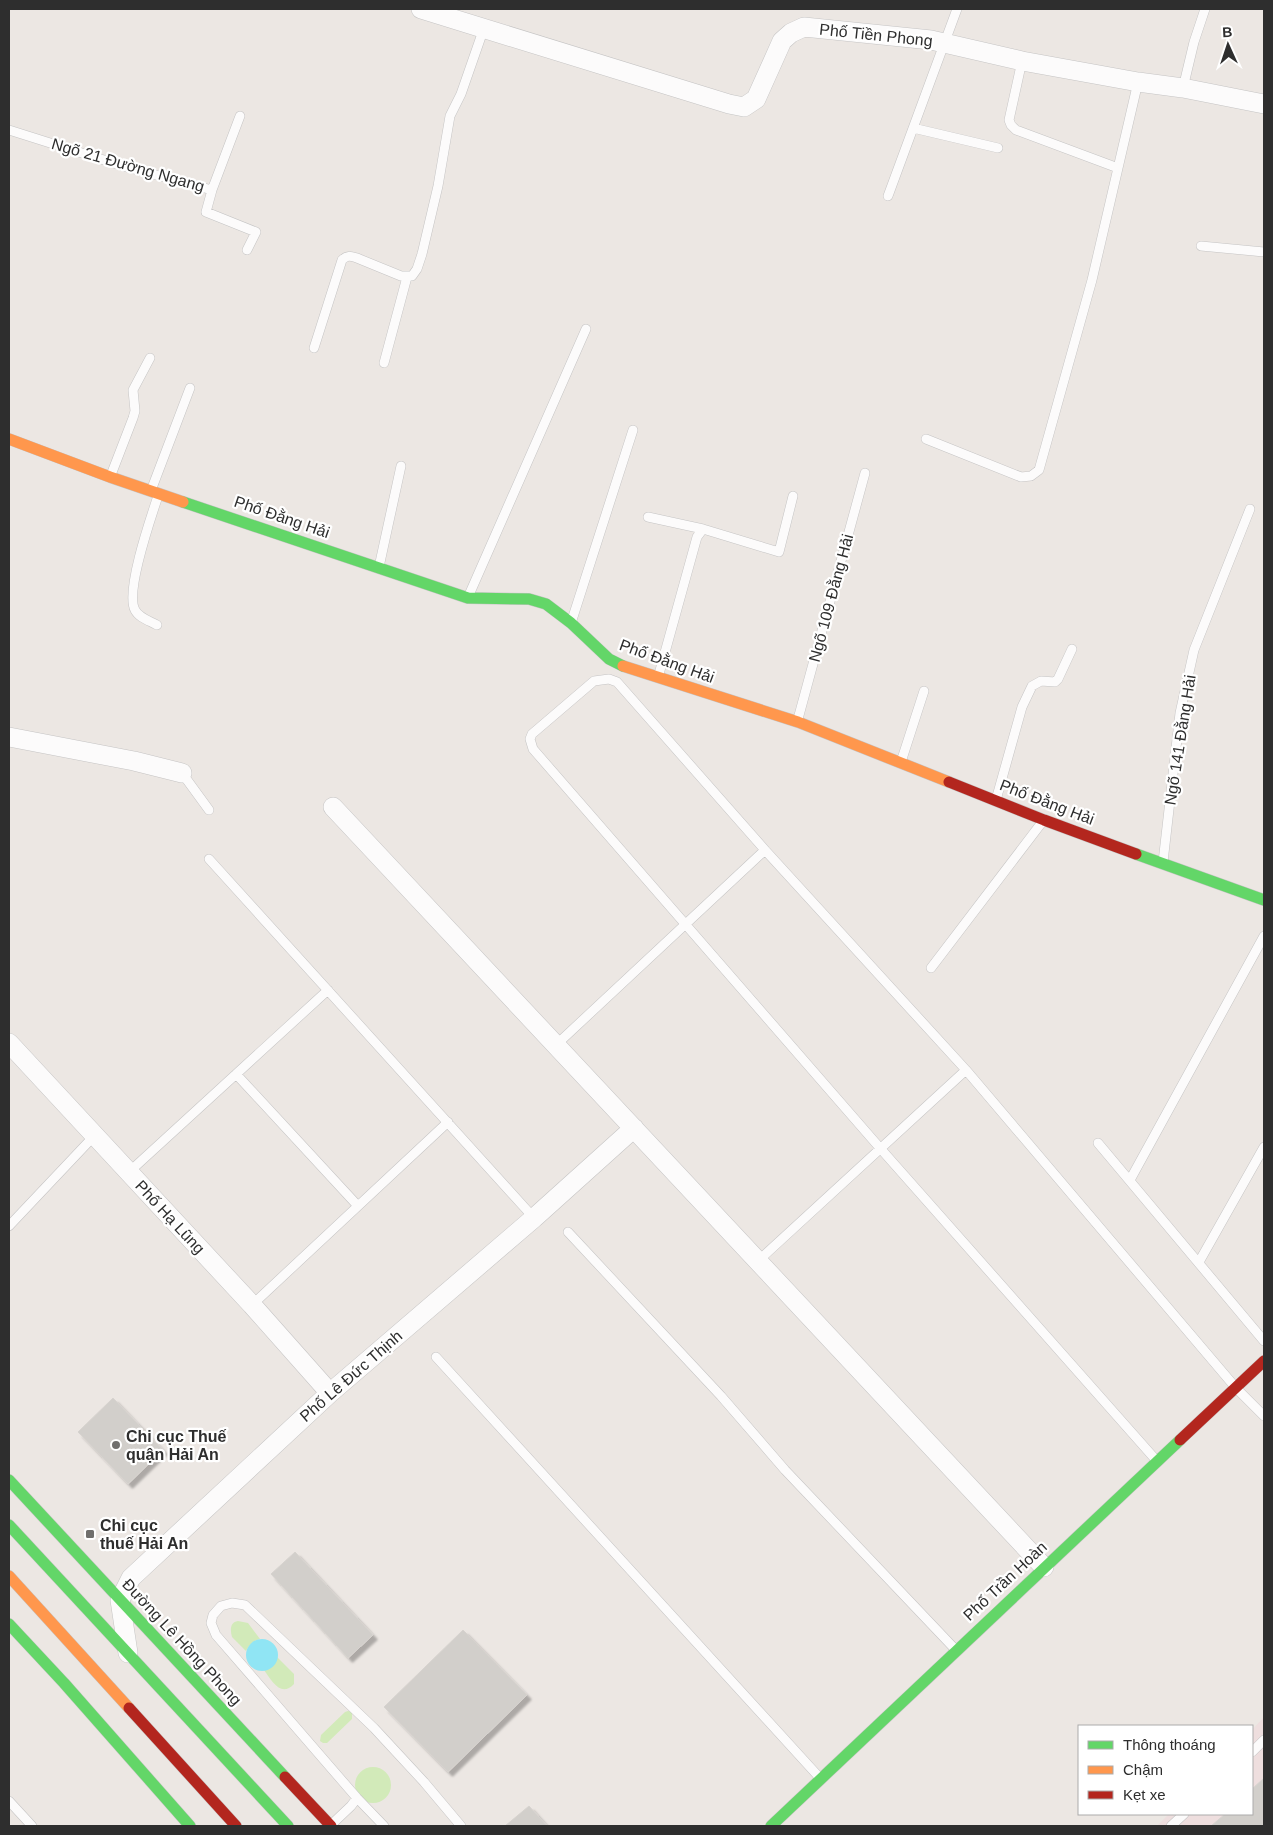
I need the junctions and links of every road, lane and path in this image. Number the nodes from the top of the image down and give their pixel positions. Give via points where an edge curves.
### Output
1 (421, 9) edge
2 (957, 9) edge
3 (1204, 9) edge
4 (484, 28) junction
5 (944, 42) junction
6 (1022, 61) junction
7 (1138, 82) junction
8 (1183, 88) junction
9 (1264, 104) edge
10 (240, 116) dead end
11 (912, 128) junction
12 (9, 130) edge
13 (998, 148) dead end
14 (1118, 168) junction
15 (212, 190) junction
16 (888, 196) dead end
17 (1201, 246) dead end
18 (247, 250) dead end
19 (1264, 252) edge
20 (407, 277) junction
21 (586, 329) dead end
22 (314, 348) dead end
23 (150, 358) dead end
24 (384, 363) dead end
25 (190, 388) dead end
26 (633, 430) dead end
27 (9, 439) edge
28 (926, 439) dead end
29 (401, 466) dead end
30 (865, 473) dead end
31 (110, 477) junction
32 (155, 492) junction
33 (793, 496) dead end
34 (1250, 509) dead end
35 (648, 517) dead end
36 (703, 529) junction
37 (379, 567) junction
38 (468, 598) junction
39 (571, 623) junction
40 (157, 625) dead end
41 (1072, 649) dead end
42 (658, 677) junction
43 (924, 691) dead end
44 (798, 722) junction
45 (9, 737) edge
46 (901, 762) junction
47 (182, 773) joint
48 (996, 800) junction
49 (333, 807) dead end
50 (209, 810) dead end
51 (1044, 820) junction
52 (765, 850) junction
53 (210, 859) dead end
54 (1163, 862) junction
55 (1264, 900) edge
56 (686, 924) junction
57 (1264, 936) edge
58 (931, 968) dead end
59 (328, 990) junction
60 (9, 1043) edge
61 (556, 1045) junction
62 (966, 1070) junction
63 (236, 1074) junction
64 (448, 1122) junction
65 (634, 1128) junction
66 (94, 1136) junction
67 (1098, 1143) dead end
68 (1264, 1147) edge
69 (880, 1148) junction
70 (128, 1173) junction
71 (1130, 1180) junction
72 (358, 1206) junction
73 (534, 1218) junction
74 (9, 1226) edge
75 (568, 1232) dead end
76 (758, 1261) junction
77 (1199, 1262) junction
78 (252, 1304) junction
79 (1264, 1340) edge
80 (436, 1356) dead end
81 (1264, 1361) edge
82 (1236, 1388) junction
83 (330, 1393) junction
84 (1264, 1416) edge
85 (1156, 1460) junction
86 (9, 1480) edge
87 (9, 1525) edge
88 (1044, 1567) junction
89 (9, 1576) edge
90 (120, 1600) junction
91 (9, 1624) edge
92 (955, 1650) junction
93 (128, 1653) junction
94 (1264, 1740) edge
95 (1253, 1751) edge
96 (821, 1779) junction
97 (357, 1798) junction
98 (11, 1807) edge
99 (1183, 1815) edge
100 (32, 1826) edge
101 (190, 1826) edge
102 (236, 1826) edge
103 (288, 1826) edge
104 (331, 1826) edge
105 (384, 1826) edge
106 (461, 1826) edge
107 (771, 1826) edge
108 (1171, 1826) edge

1 - 4 street, Phố Tiền Phong
2 - 5 lane
3 - 8 lane
4 - 5 street, Phố Tiền Phong via 744,107 756,99 782,41 804,27
4 - 20 lane via 447,128 422,254 417,270
5 - 6 street, Phố Tiền Phong
5 - 11 lane
6 - 7 street, Phố Tiền Phong
6 - 14 lane via 1009,120 1011,125 1016,130
7 - 8 street, Phố Tiền Phong
7 - 14 lane
8 - 9 street, Phố Tiền Phong
10 - 15 lane
11 - 13 lane
11 - 16 lane
12 - 15 lane, Ngõ 21 Đường Ngang
14 - 28 lane via 1092,280 1039,470 1031,476 1021,477
15 - 18 lane, Ngõ 21 Đường Ngang via 206,212 256,232
17 - 19 lane
20 - 22 lane via 345,256
20 - 24 lane
21 - 38 lane
23 - 31 lane via 134,390 134,418
25 - 32 lane
26 - 39 lane
27 - 31 street, Phố Đằng Hải
29 - 37 lane
30 - 44 lane, Ngõ 109 Đằng Hải
31 - 32 street, Phố Đằng Hải
32 - 37 street, Phố Đằng Hải
32 - 40 lane via 132,594 133,606 139,615
33 - 36 lane via 779,552
34 - 54 lane, Ngõ 141 Đằng Hải via 1194,650 1180,713
35 - 36 lane
36 - 42 lane via 697,537
37 - 38 street, Phố Đằng Hải
38 - 39 street, Phố Đằng Hải via 529,599 546,604
39 - 42 street, Phố Đằng Hải via 609,658 622,666
41 - 48 lane via 1055,682 1042,681 1032,686 1022,707
42 - 44 street, Phố Đằng Hải
43 - 46 lane
44 - 46 street, Phố Đằng Hải
45 - 47 street
46 - 48 street, Phố Đằng Hải
47 - 50 lane
48 - 51 street, Phố Đằng Hải
49 - 61 street
51 - 54 street, Phố Đằng Hải
51 - 58 lane
52 - 56 lane
52 - 56 lane via 617,682 610,679 594,681 532,734 533,749
52 - 62 lane
53 - 59 lane
54 - 55 street, Phố Đằng Hải
56 - 61 lane
56 - 69 lane
57 - 71 lane
59 - 63 lane
59 - 64 lane
60 - 66 street, Phố Hạ Lũng
61 - 65 street
62 - 69 lane
62 - 82 lane
63 - 70 lane
63 - 72 lane
64 - 72 lane
64 - 73 lane
65 - 73 street, Phố Lê Đức Thịnh
65 - 76 street
66 - 70 street, Phố Hạ Lũng
66 - 74 lane
67 - 71 lane
68 - 77 lane
69 - 76 lane
69 - 85 lane
70 - 78 street, Phố Hạ Lũng
71 - 77 lane
72 - 78 lane
73 - 83 street, Phố Lê Đức Thịnh
75 - 92 lane
76 - 88 street
77 - 79 lane
78 - 83 street, Phố Hạ Lũng
80 - 96 lane
81 - 82 street, Phố Trần Hoàn
82 - 84 lane
82 - 85 street, Phố Trần Hoàn
83 - 90 street, Phố Lê Đức Thịnh via 131,1578
85 - 88 street, Phố Trần Hoàn
86 - 90 street, Đường Lê Hồng Phong
87 - 93 street
88 - 92 street, Phố Trần Hoàn
89 - 102 street
90 - 93 street
90 - 104 street, Đường Lê Hồng Phong
91 - 101 street
92 - 96 street, Phố Trần Hoàn
93 - 103 street
94 - 95 lane
96 - 107 street, Phố Trần Hoàn
97 - 104 lane
97 - 105 lane
97 - 106 lane via 216,1635 211,1623 221,1606 232,1603 245,1605 374,1728
98 - 100 lane
99 - 108 lane

